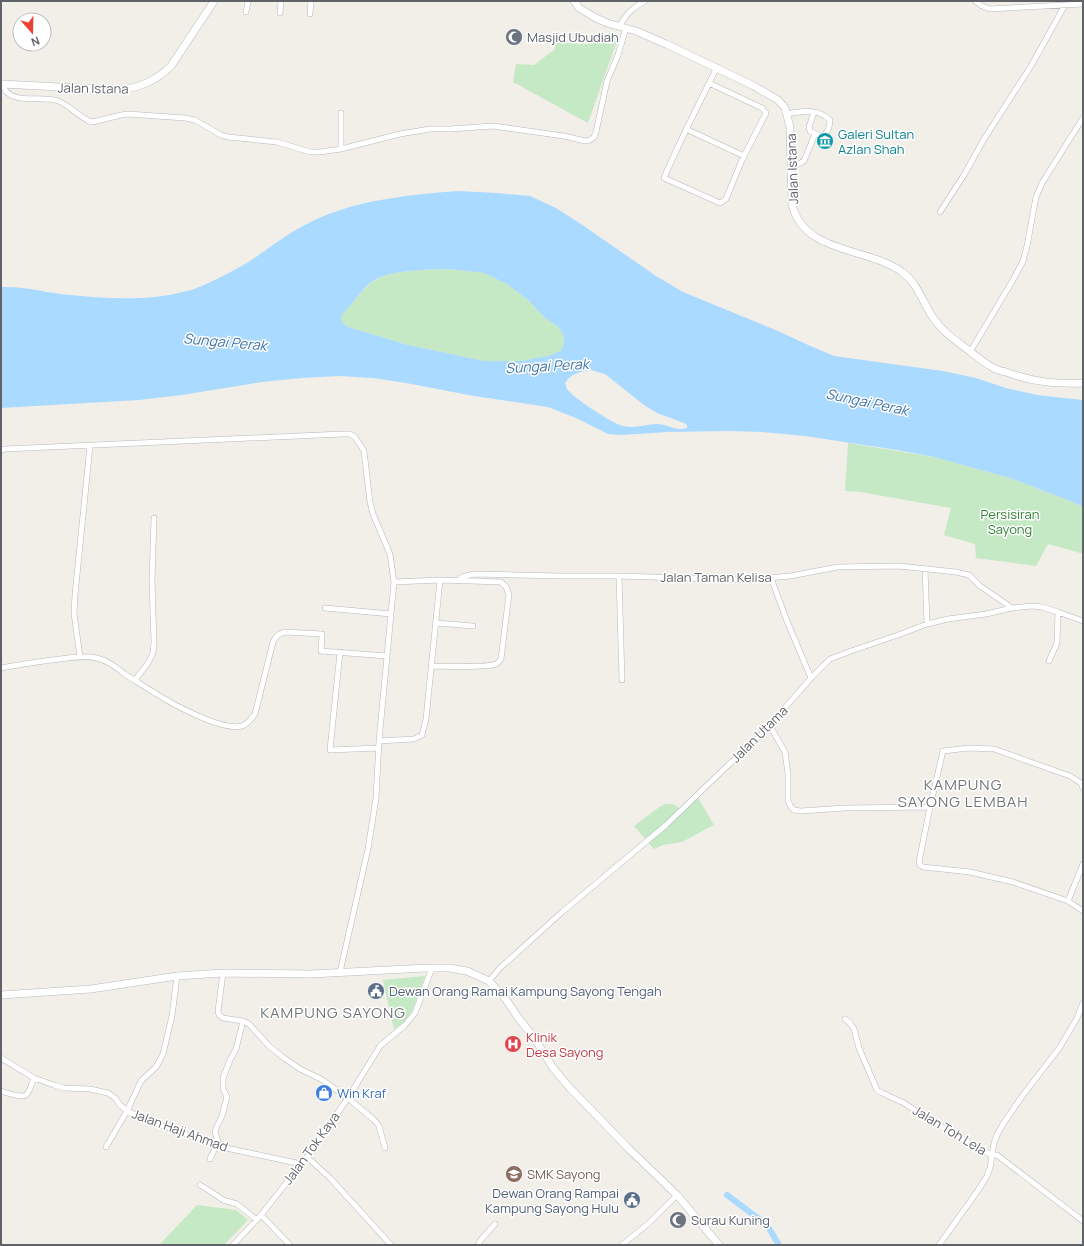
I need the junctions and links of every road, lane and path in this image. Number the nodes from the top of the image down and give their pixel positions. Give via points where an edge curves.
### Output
1 (214, 1) edge
2 (248, 1) edge
3 (281, 1) edge
4 (311, 1) edge
5 (574, 1) edge
6 (645, 1) edge
7 (975, 1) edge
8 (1083, 4) edge
9 (1065, 5) junction
10 (246, 12) dead end
11 (280, 14) dead end
12 (310, 14) dead end
13 (623, 27) junction
14 (717, 67) junction
15 (709, 83) junction
16 (2, 84) edge
17 (814, 112) junction
18 (341, 113) dead end
19 (787, 114) junction
20 (1083, 118) edge
21 (686, 129) junction
22 (815, 134) junction
23 (341, 149) junction
24 (744, 156) junction
25 (791, 168) junction
26 (940, 212) dead end
27 (970, 352) junction
28 (1083, 383) edge
29 (90, 446) junction
30 (1, 450) edge
31 (154, 518) dead end
32 (925, 569) junction
33 (620, 576) junction
34 (771, 578) junction
35 (440, 580) junction
36 (458, 581) junction
37 (394, 582) junction
38 (325, 608) dead end
39 (1012, 608) junction
40 (1058, 612) junction
41 (391, 614) junction
42 (1083, 621) edge
43 (436, 622) junction
44 (927, 624) junction
45 (472, 626) dead end
46 (340, 652) junction
47 (387, 656) junction
48 (80, 657) junction
49 (1049, 661) dead end
50 (432, 666) junction
51 (1, 668) edge
52 (811, 678) junction
53 (135, 680) junction
54 (622, 680) dead end
55 (770, 726) junction
56 (379, 741) junction
57 (379, 748) junction
58 (1083, 788) edge
59 (930, 807) junction
60 (1083, 864) edge
61 (1068, 901) junction
62 (1083, 911) edge
63 (432, 968) junction
64 (340, 972) junction
65 (223, 973) junction
66 (178, 976) junction
67 (489, 981) junction
68 (1, 995) edge
69 (1083, 1003) edge
70 (845, 1019) dead end
71 (243, 1021) junction
72 (1, 1058) edge
73 (34, 1078) junction
74 (1, 1092) edge
75 (348, 1098) junction
76 (127, 1111) junction
77 (217, 1146) junction
78 (106, 1147) dead end
79 (385, 1148) dead end
80 (991, 1155) junction
81 (307, 1157) junction
82 (210, 1159) dead end
83 (301, 1164) junction
84 (200, 1185) dead end
85 (677, 1196) junction
86 (261, 1215) junction
87 (256, 1220) junction
88 (1083, 1221) edge
89 (495, 1224) dead end
90 (233, 1245) edge
91 (290, 1245) edge
92 (391, 1245) edge
93 (478, 1245) edge
94 (622, 1245) edge
95 (719, 1245) edge
96 (939, 1245) edge

1 - 16 street, Jalan Istana via 171,66 163,75 144,86 119,90
2 - 10 street
3 - 11 street
4 - 12 street
5 - 13 street, Jalan Istana via 585,13
6 - 13 street via 625,17
7 - 9 street via 990,9
8 - 9 street
9 - 26 street via 1031,66
13 - 14 street, Jalan Istana
13 - 23 street via 618,55 607,81 596,132 590,140 493,126 430,129
14 - 15 street
14 - 19 street, Jalan Istana via 778,100
15 - 21 street
15 - 24 street via 762,108 766,114
16 - 23 street via 12,97 58,101 93,122 128,114 185,118 195,120 228,137 277,142 310,152
17 - 19 street via 808,110
17 - 22 street via 809,127
17 - 22 street via 830,120 826,133 822,136
18 - 23 street
19 - 25 street, Jalan Istana via 790,127
20 - 27 street via 1042,184 1036,197 1023,261
21 - 24 street
21 - 24 street via 664,178 720,203 726,199
22 - 25 street via 804,161
25 - 27 street, Jalan Istana via 793,211 801,226 819,239 902,272 910,278 940,328
27 - 28 street, Jalan Istana via 992,368 1023,378 1048,383
29 - 30 street
29 - 37 street via 350,434 364,451 370,502 390,554
29 - 48 street via 74,613
31 - 53 street via 153,654
32 - 34 street, Jalan Taman Kelisa via 899,566 838,567
32 - 39 street, Jalan Taman Kelisa via 969,575 980,586
32 - 44 street
33 - 34 street, Jalan Taman Kelisa via 746,580
33 - 36 street, Jalan Taman Kelisa via 474,574 462,576
33 - 54 street
34 - 52 street
35 - 36 street
35 - 37 street
35 - 43 street
36 - 50 street via 502,582 506,587 509,594 501,659 490,665
37 - 41 street
38 - 41 street
39 - 40 street, Jalan Utama via 1032,606
39 - 44 street, Jalan Utama
40 - 42 street, Jalan Utama
40 - 49 street via 1057,643
41 - 47 street
43 - 45 street
43 - 50 street
44 - 52 street, Jalan Utama via 836,656
46 - 47 street
46 - 53 street via 321,651 322,634 285,632 276,636 255,714 250,721 240,726 224,725 205,719
46 - 57 street via 330,750
47 - 56 street
48 - 51 street
48 - 53 street via 106,661
50 - 56 street via 422,735 414,739
52 - 55 street, Jalan Utama
55 - 59 street via 785,752 788,801 794,810 801,812
55 - 67 street, Jalan Utama via 666,825 561,913
56 - 57 street
57 - 64 street via 376,798 368,849
58 - 59 street via 1081,783 1070,776 994,750 954,749 943,751
59 - 61 street via 919,859 922,866 970,872 1013,882
60 - 61 street
61 - 62 street
63 - 64 street
63 - 67 street via 468,971
63 - 75 street, Jalan Tok Kaya via 415,1013 380,1046
64 - 65 street
65 - 66 street
65 - 71 street via 219,1015
66 - 68 street via 91,989
66 - 76 street via 163,1054 156,1066 141,1081
67 - 85 street via 505,998 569,1087
69 - 80 street via 1060,1047 1003,1124
70 - 80 street, Jalan Toh Lela via 854,1029 859,1048 877,1090 904,1103
71 - 75 street via 250,1024 269,1046 284,1058 300,1069 321,1078
71 - 77 street via 236,1049 223,1078 223,1089 227,1096 217,1126
72 - 73 street, Jalan Haji Ahmad
73 - 74 street via 25,1096
73 - 76 street, Jalan Haji Ahmad via 64,1088 108,1093
75 - 79 street via 379,1126
75 - 81 street, Jalan Tok Kaya
76 - 77 street, Jalan Haji Ahmad
76 - 78 street
77 - 82 street
77 - 83 street, Jalan Haji Ahmad
80 - 88 street, Jalan Toh Lela via 998,1156
80 - 96 street via 988,1176
81 - 83 street, Jalan Tok Kaya
81 - 92 street via 330,1178
83 - 86 street, Jalan Tok Kaya
84 - 87 street via 223,1200 237,1204
85 - 94 street
85 - 95 street
86 - 87 street, Jalan Tok Kaya
86 - 91 street
87 - 90 street, Jalan Tok Kaya
89 - 93 street

